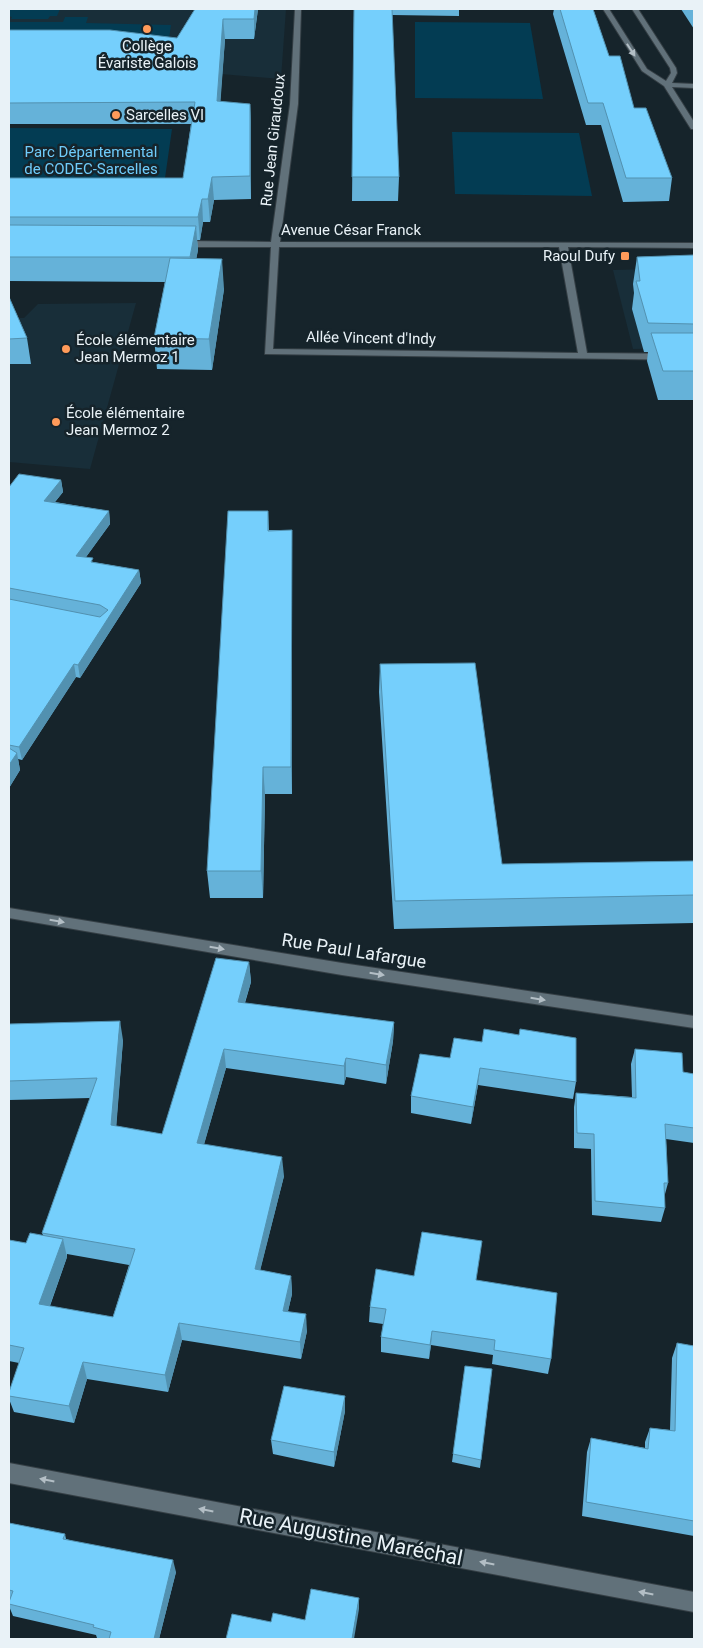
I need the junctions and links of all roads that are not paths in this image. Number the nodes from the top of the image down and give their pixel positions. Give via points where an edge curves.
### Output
1 (298, 9) edge
2 (606, 9) edge
3 (634, 9) edge
4 (667, 85) junction
5 (694, 86) edge
6 (694, 127) edge
7 (174, 244) edge
8 (275, 244) junction
9 (563, 244) junction
10 (694, 245) edge
11 (583, 356) junction
12 (694, 357) edge
13 (9, 912) edge
14 (694, 1022) edge
15 (9, 1473) edge
16 (694, 1602) edge

1 - 8 street, Rue Jean Giraudoux via 294,104
2 -> 4 street via 644,70
3 - 4 street via 673,68 674,73
4 - 5 street
4 - 6 street
7 - 8 street, Avenue César Franck
8 - 9 street, Avenue César Franck
8 - 11 street, Allée Vincent d'Indy via 268,352
9 - 10 street, Avenue César Franck
9 - 11 street
11 - 12 street, Allée Vincent d'Indy
13 -> 14 street, Rue Paul Lafargue via 342,969
16 -> 15 street, Rue Augustine Maréchal

